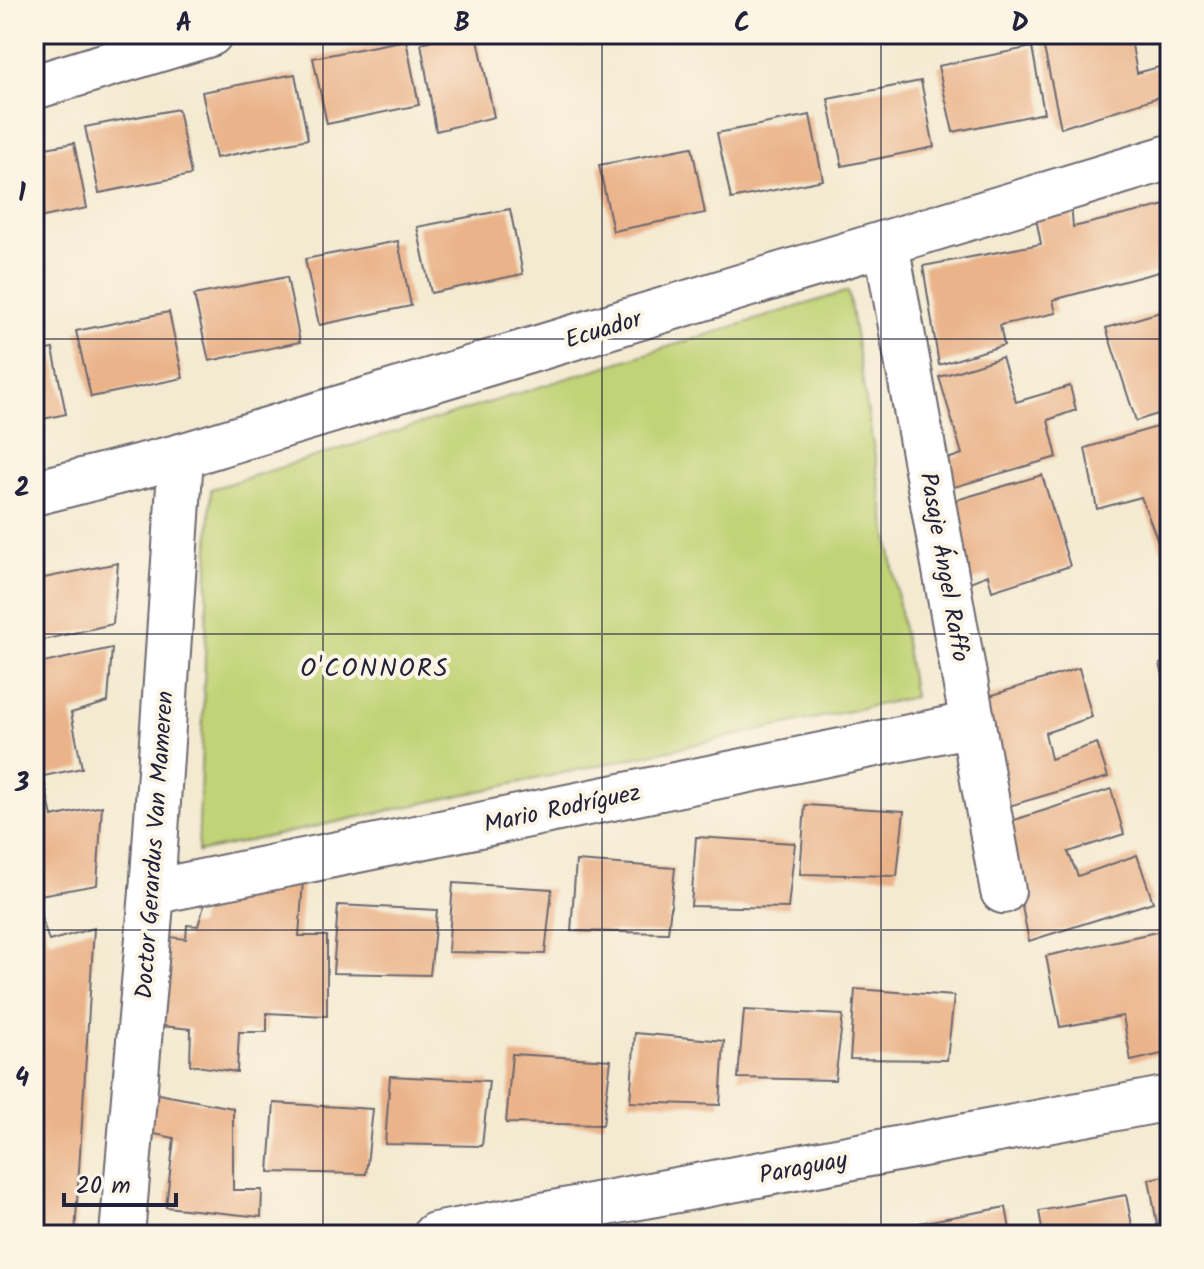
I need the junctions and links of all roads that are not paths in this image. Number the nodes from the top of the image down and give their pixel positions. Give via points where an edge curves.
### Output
1 (210, 34) edge
2 (34, 87) edge
3 (1170, 157) edge
4 (886, 243) junction
5 (181, 456) junction
6 (34, 493) edge
7 (973, 724) junction
8 (1003, 891) dead end
9 (152, 892) junction
10 (1170, 1098) edge
11 (122, 1235) edge
12 (435, 1235) edge

1 - 2 street
3 - 4 street, Ecuador
4 - 5 street, Ecuador
4 - 7 street, Pasaje Ángel Raffo
5 - 6 street, Ecuador
5 - 9 street, Doctor Gerardus Van Mameren
7 - 8 street, Pasaje Ángel Raffo
7 - 9 street, Mario Rodríguez
9 - 11 street, Doctor Gerardus Van Mameren
10 - 12 street, Paraguay

